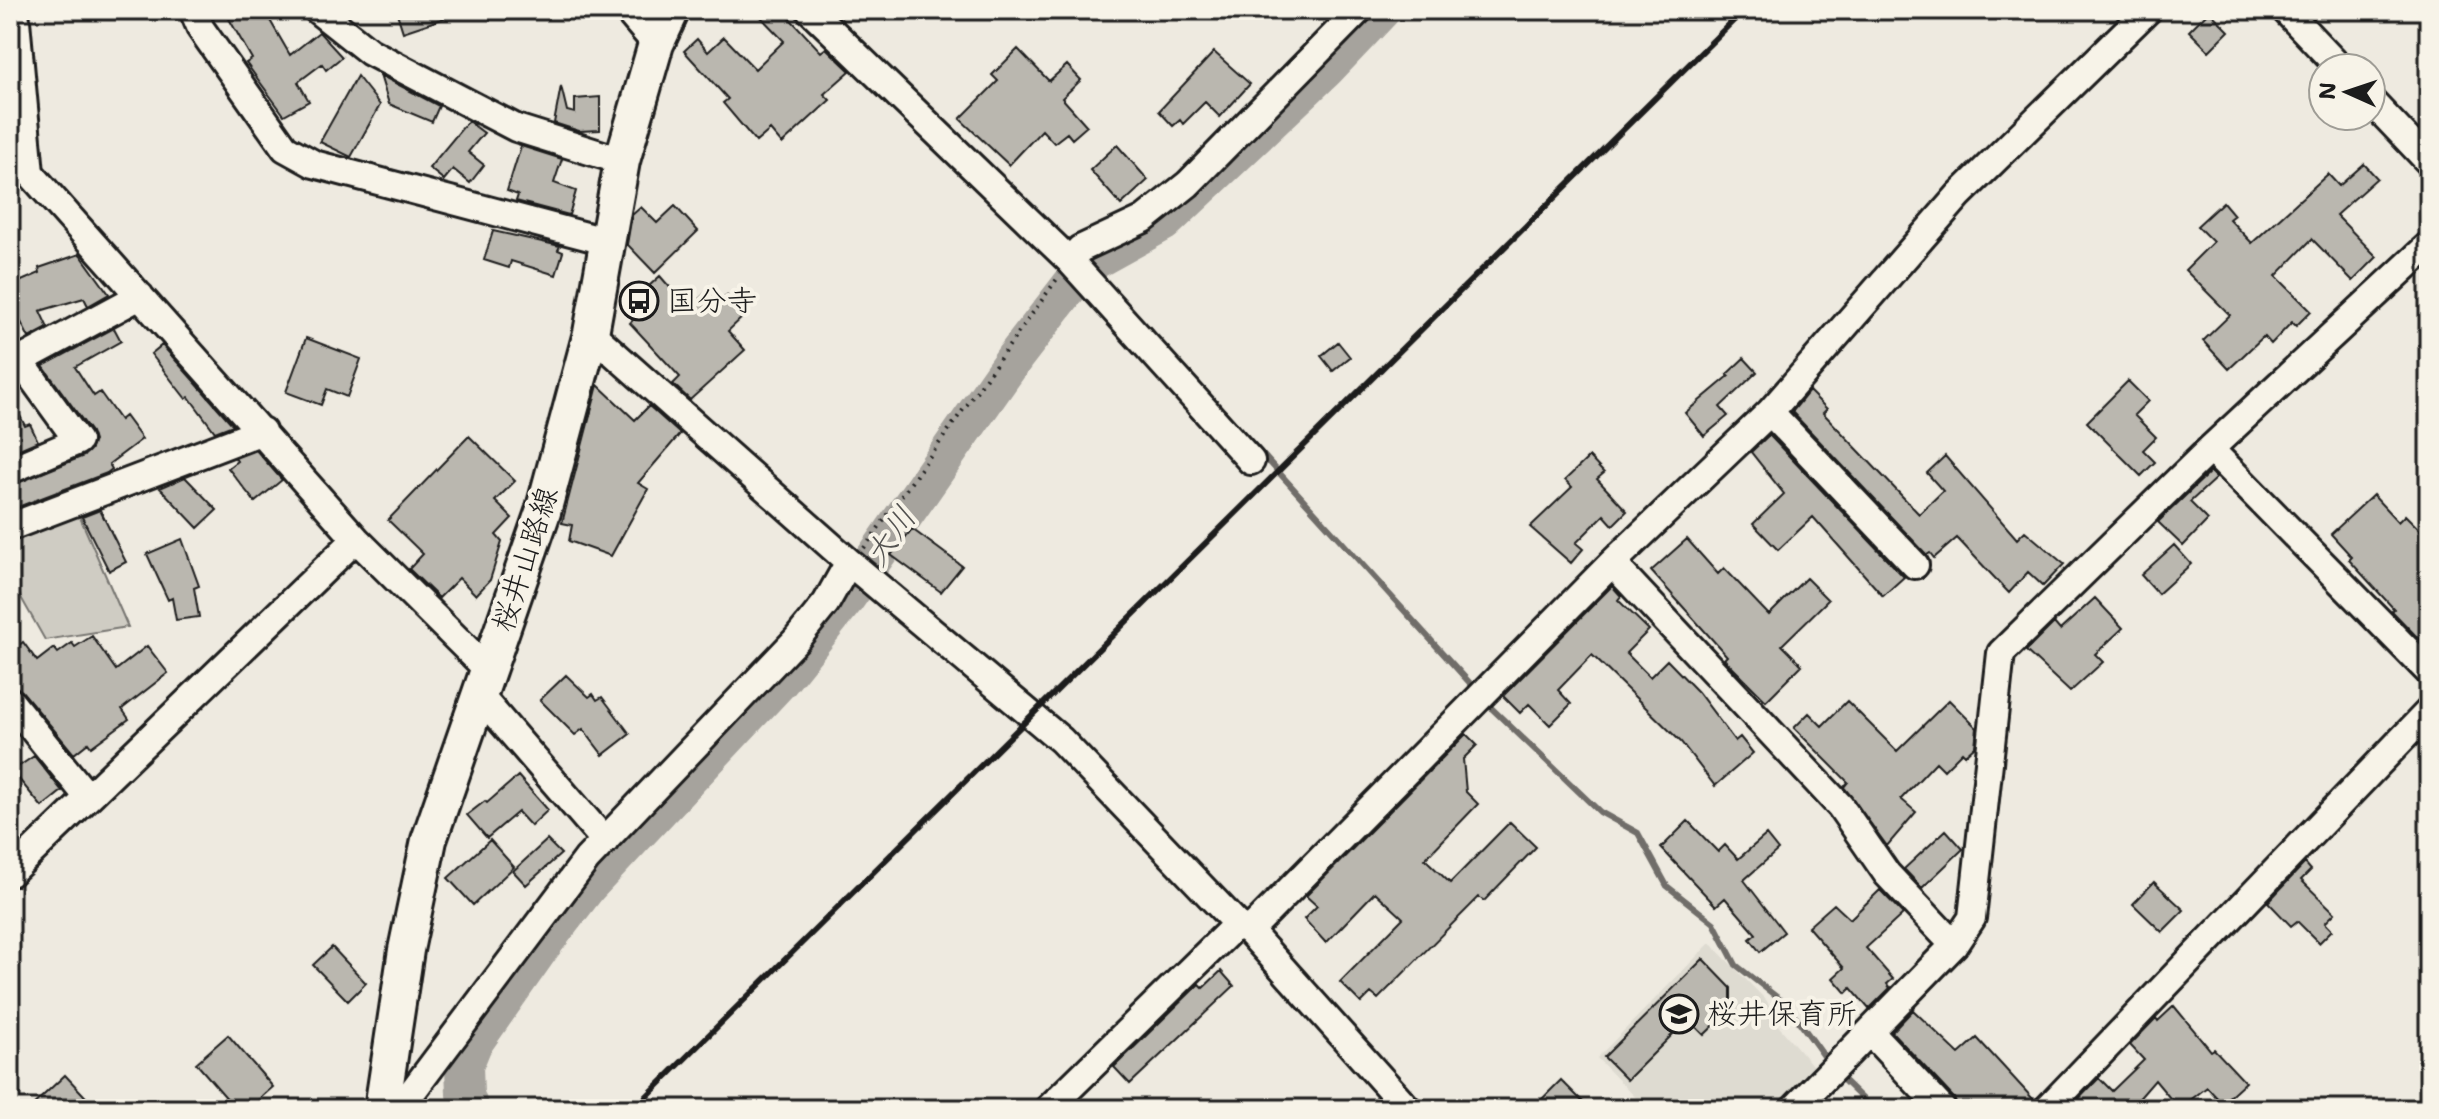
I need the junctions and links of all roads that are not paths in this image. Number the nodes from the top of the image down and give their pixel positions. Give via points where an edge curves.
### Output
1 (15, 10) edge
2 (193, 10) edge
3 (317, 10) edge
4 (627, 10) edge
5 (672, 10) edge
6 (810, 10) edge
7 (1359, 10) edge
8 (2148, 10) edge
9 (2285, 10) edge
10 (656, 44) junction
11 (2325, 52) edge
12 (2387, 118) edge
13 (18, 140) edge
14 (622, 161) junction
15 (2429, 162) edge
16 (605, 241) junction
17 (2429, 245) edge
18 (1070, 261) junction
19 (140, 296) junction
20 (591, 333) junction
21 (15, 363) edge
22 (1770, 412) junction
23 (262, 431) junction
24 (2210, 449) junction
25 (1251, 461) dead end
26 (10, 470) edge
27 (10, 527) edge
28 (356, 539) junction
29 (849, 562) junction
30 (1612, 563) junction
31 (1915, 565) dead end
32 (2429, 672) edge
33 (483, 682) junction
34 (10, 701) edge
35 (2429, 711) edge
36 (87, 796) junction
37 (605, 841) junction
38 (10, 873) edge
39 (1243, 928) junction
40 (1954, 945) junction
41 (1870, 1032) junction
42 (384, 1102) edge
43 (1048, 1109) edge
44 (1408, 1109) edge
45 (1794, 1109) edge
46 (1942, 1109) edge
47 (2047, 1109) edge

1 - 13 street
2 - 16 street via 285,148 314,164
3 - 14 street via 370,52 516,128
4 - 10 street
5 - 10 main road, 桜井山路線
6 - 18 street
7 - 18 street via 1188,184 1144,219 1080,249
8 - 22 street via 1959,195
9 - 11 street
10 - 14 main road, 桜井山路線
12 - 15 street
13 - 19 street via 30,173
14 - 16 main road, 桜井山路線
16 - 20 main road, 桜井山路線
17 - 24 street
18 - 25 street
19 - 21 street
19 - 23 street
20 - 29 street
20 - 33 main road, 桜井山路線 via 543,512
21 - 26 street via 78,441
22 - 30 street
22 - 31 street
23 - 27 street
23 - 28 street
24 - 32 street
24 - 40 street via 2001,653 1972,918
28 - 33 street
28 - 36 street
29 - 37 street via 826,603 796,640
29 - 39 street via 1061,740
30 - 39 street
30 - 40 street via 1840,806 1887,874
33 - 37 street
33 - 42 main road, 桜井山路線 via 429,840 406,950
34 - 36 street
35 - 47 street
36 - 38 street
37 - 42 street via 406,1100
39 - 43 street
39 - 44 street
40 - 41 street
41 - 45 street
41 - 46 street

